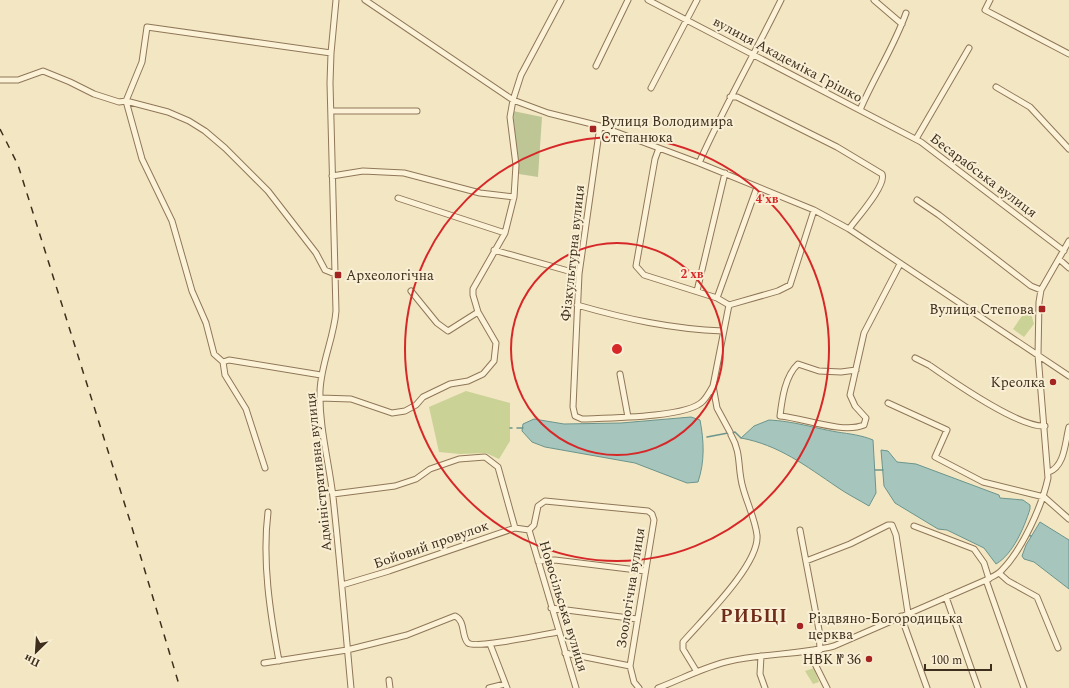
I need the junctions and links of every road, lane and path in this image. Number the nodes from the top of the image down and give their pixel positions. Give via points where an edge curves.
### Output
1 (336, 0) edge
2 (365, 0) edge
3 (561, 0) edge
4 (628, 0) edge
5 (648, 0) edge
6 (697, 0) edge
7 (782, 0) edge
8 (874, 0) edge
9 (990, 0) edge
10 (906, 13) dead end
11 (687, 20) junction
12 (902, 24) junction
13 (969, 48) dead end
14 (330, 53) junction
15 (1069, 54) edge
16 (754, 55) junction
17 (596, 66) dead end
18 (0, 80) edge
19 (996, 87) dead end
20 (651, 88) dead end
21 (730, 97) junction
22 (513, 100) junction
23 (126, 101) junction
24 (860, 110) junction
25 (331, 111) junction
26 (417, 111) dead end
27 (600, 126) junction
28 (916, 139) junction
29 (659, 148) junction
30 (1069, 149) edge
31 (699, 163) junction
32 (725, 173) junction
33 (332, 176) junction
34 (757, 187) junction
35 (514, 197) junction
36 (398, 198) dead end
37 (917, 200) dead end
38 (814, 210) junction
39 (849, 229) junction
40 (504, 233) junction
41 (1069, 241) edge
42 (494, 250) junction
43 (1064, 251) junction
44 (1058, 259) junction
45 (900, 264) junction
46 (1069, 268) edge
47 (335, 274) junction
48 (579, 274) junction
49 (1041, 290) junction
50 (697, 291) junction
51 (411, 292) dead end
52 (717, 298) junction
53 (576, 305) junction
54 (729, 305) junction
55 (478, 312) junction
56 (723, 331) junction
57 (1038, 355) junction
58 (915, 358) dead end
59 (223, 362) junction
60 (856, 370) junction
61 (620, 374) dead end
62 (321, 375) junction
63 (1069, 376) edge
64 (713, 386) junction
65 (320, 398) junction
66 (888, 403) dead end
67 (628, 417) junction
68 (1045, 426) junction
69 (1069, 427) edge
70 (265, 468) dead end
71 (1049, 472) junction
72 (333, 494) junction
73 (1044, 497) junction
74 (268, 512) dead end
75 (1069, 519) edge
76 (914, 526) dead end
77 (515, 528) junction
78 (528, 530) junction
79 (800, 530) dead end
80 (538, 561) junction
81 (806, 561) junction
82 (645, 571) junction
83 (999, 573) junction
84 (988, 579) junction
85 (342, 585) junction
86 (946, 597) junction
87 (551, 608) junction
88 (908, 613) junction
89 (901, 616) junction
90 (637, 619) junction
91 (558, 632) junction
92 (490, 644) junction
93 (1058, 648) dead end
94 (348, 650) junction
95 (818, 650) junction
96 (565, 653) junction
97 (761, 656) junction
98 (279, 661) junction
99 (264, 663) dead end
100 (630, 666) junction
101 (697, 672) junction
102 (389, 680) dead end
103 (506, 686) edge
104 (351, 688) edge
105 (390, 688) edge
106 (489, 688) edge
107 (576, 688) edge
108 (639, 688) edge
109 (658, 688) edge
110 (765, 688) edge
111 (827, 688) edge
112 (927, 688) edge
113 (978, 688) edge
114 (1024, 688) edge

1 - 14 street, Адміністративна вулиця
2 - 22 street
3 - 22 street via 521,75
4 - 17 street
5 - 11 street, вулиця Академіка Грішко
6 - 11 street
7 - 16 street
8 - 12 street
9 - 15 street via 985,10
10 - 12 street
11 - 16 street, вулиця Академіка Грішко
11 - 20 street
12 - 24 street
13 - 28 street, Бесарабська вулиця
14 - 23 street via 147,27 142,62
14 - 25 street, Адміністративна вулиця
16 - 21 street
16 - 24 street, вулиця Академіка Грішко
18 - 23 street via 18,80 42,71 94,94 119,102
19 - 30 street via 1030,107
21 - 31 street
21 - 39 street via 737,97 837,147 882,174 883,181
22 - 27 street via 548,113
22 - 35 street via 510,117 516,165
23 - 47 street via 168,112 205,130 268,191 312,247 325,270
23 - 59 street via 142,159 172,221 192,291 206,323 214,354
24 - 28 street, вулиця Академіка Грішко
25 - 26 street
25 - 33 street, Адміністративна вулиця
27 - 29 street
27 - 48 street, Фізкультурна вулиця
28 - 43 street, Бесарабська вулиця
29 - 31 street
29 - 50 street via 636,266 644,275
31 - 32 street
32 - 34 street
32 - 50 street
33 - 35 street via 363,171 404,172 480,193
33 - 47 street, Адміністративна вулиця
34 - 38 street
34 - 52 street
35 - 40 street
36 - 40 street
37 - 49 street via 1031,286
38 - 39 street
38 - 54 street via 790,285
39 - 45 street
40 - 42 street
41 - 43 street
42 - 48 street
42 - 55 street via 473,289
43 - 44 street
44 - 46 street
44 - 49 street
45 - 57 street
45 - 60 street via 864,333
47 - 62 street, Адміністративна вулиця via 335,326
48 - 53 street, Фізкультурна вулиця
49 - 57 street
50 - 52 street
51 - 55 street via 437,323 448,331
52 - 54 street
53 - 56 street via 654,324
53 - 67 street, Фізкультурна вулиця via 573,407 575,416 582,419
54 - 56 street
55 - 65 street via 496,343 494,360 483,374 468,381 450,384 423,397 416,405 392,413 351,399
56 - 64 street
57 - 63 street
57 - 68 street
58 - 68 street via 1008,414 1037,427
59 - 62 street via 229,360
59 - 70 street via 225,376 246,409
60 - 60 street via 850,395 855,406 866,418 864,425 856,428 840,427 780,416 787,383 798,364 819,371
61 - 67 street
62 - 65 street, Адміністративна вулиця
64 - 67 street via 703,402 683,410
64 - 101 street via 717,408 738,447 742,486 756,530 757,542 738,579 683,642 683,649
65 - 72 street, Адміністративна вулиця
66 - 73 street via 947,430 935,457 982,482
68 - 71 street
69 - 71 street via 1060,465
71 - 73 street
72 - 77 street via 395,486 416,479 437,466 459,459 485,457 498,467
72 - 85 street, Адміністративна вулиця
73 - 75 street
73 - 83 street via 1024,537 1007,565
74 - 98 street via 266,562
76 - 84 street via 974,549 984,563
77 - 78 street, Бойовий провулок
77 - 85 street, Бойовий провулок
78 - 80 street, Новосільська вулиця
78 - 82 street, Зоологічна вулиця via 534,525 538,506 545,501 648,511 654,520
79 - 81 street
80 - 82 street via 555,560
80 - 87 street, Новосільська вулиця
81 - 88 street via 892,525 896,535
81 - 95 street via 819,630
82 - 90 street, Зоологічна вулиця
83 - 84 street
83 - 93 street via 1008,582 1037,597
84 - 86 street
84 - 114 street
85 - 94 street, Адміністративна вулиця
86 - 88 street
86 - 113 street
87 - 90 street
87 - 91 street, Новосільська вулиця
88 - 89 street
89 - 95 street via 834,646
89 - 112 street
90 - 100 street, Зоологічна вулиця
91 - 92 street
91 - 96 street, Новосільська вулиця
92 - 94 street via 469,644 461,621 455,616 407,635
92 - 103 street
94 - 98 street
94 - 104 street, Адміністративна вулиця
95 - 97 street
95 - 111 street via 815,664
96 - 100 street
96 - 107 street, Новосільська вулиця
97 - 101 street via 729,661
97 - 110 street via 760,674
98 - 99 street
100 - 108 street, Зоологічна вулиця via 634,682
101 - 109 street
102 - 105 street
103 - 106 street

